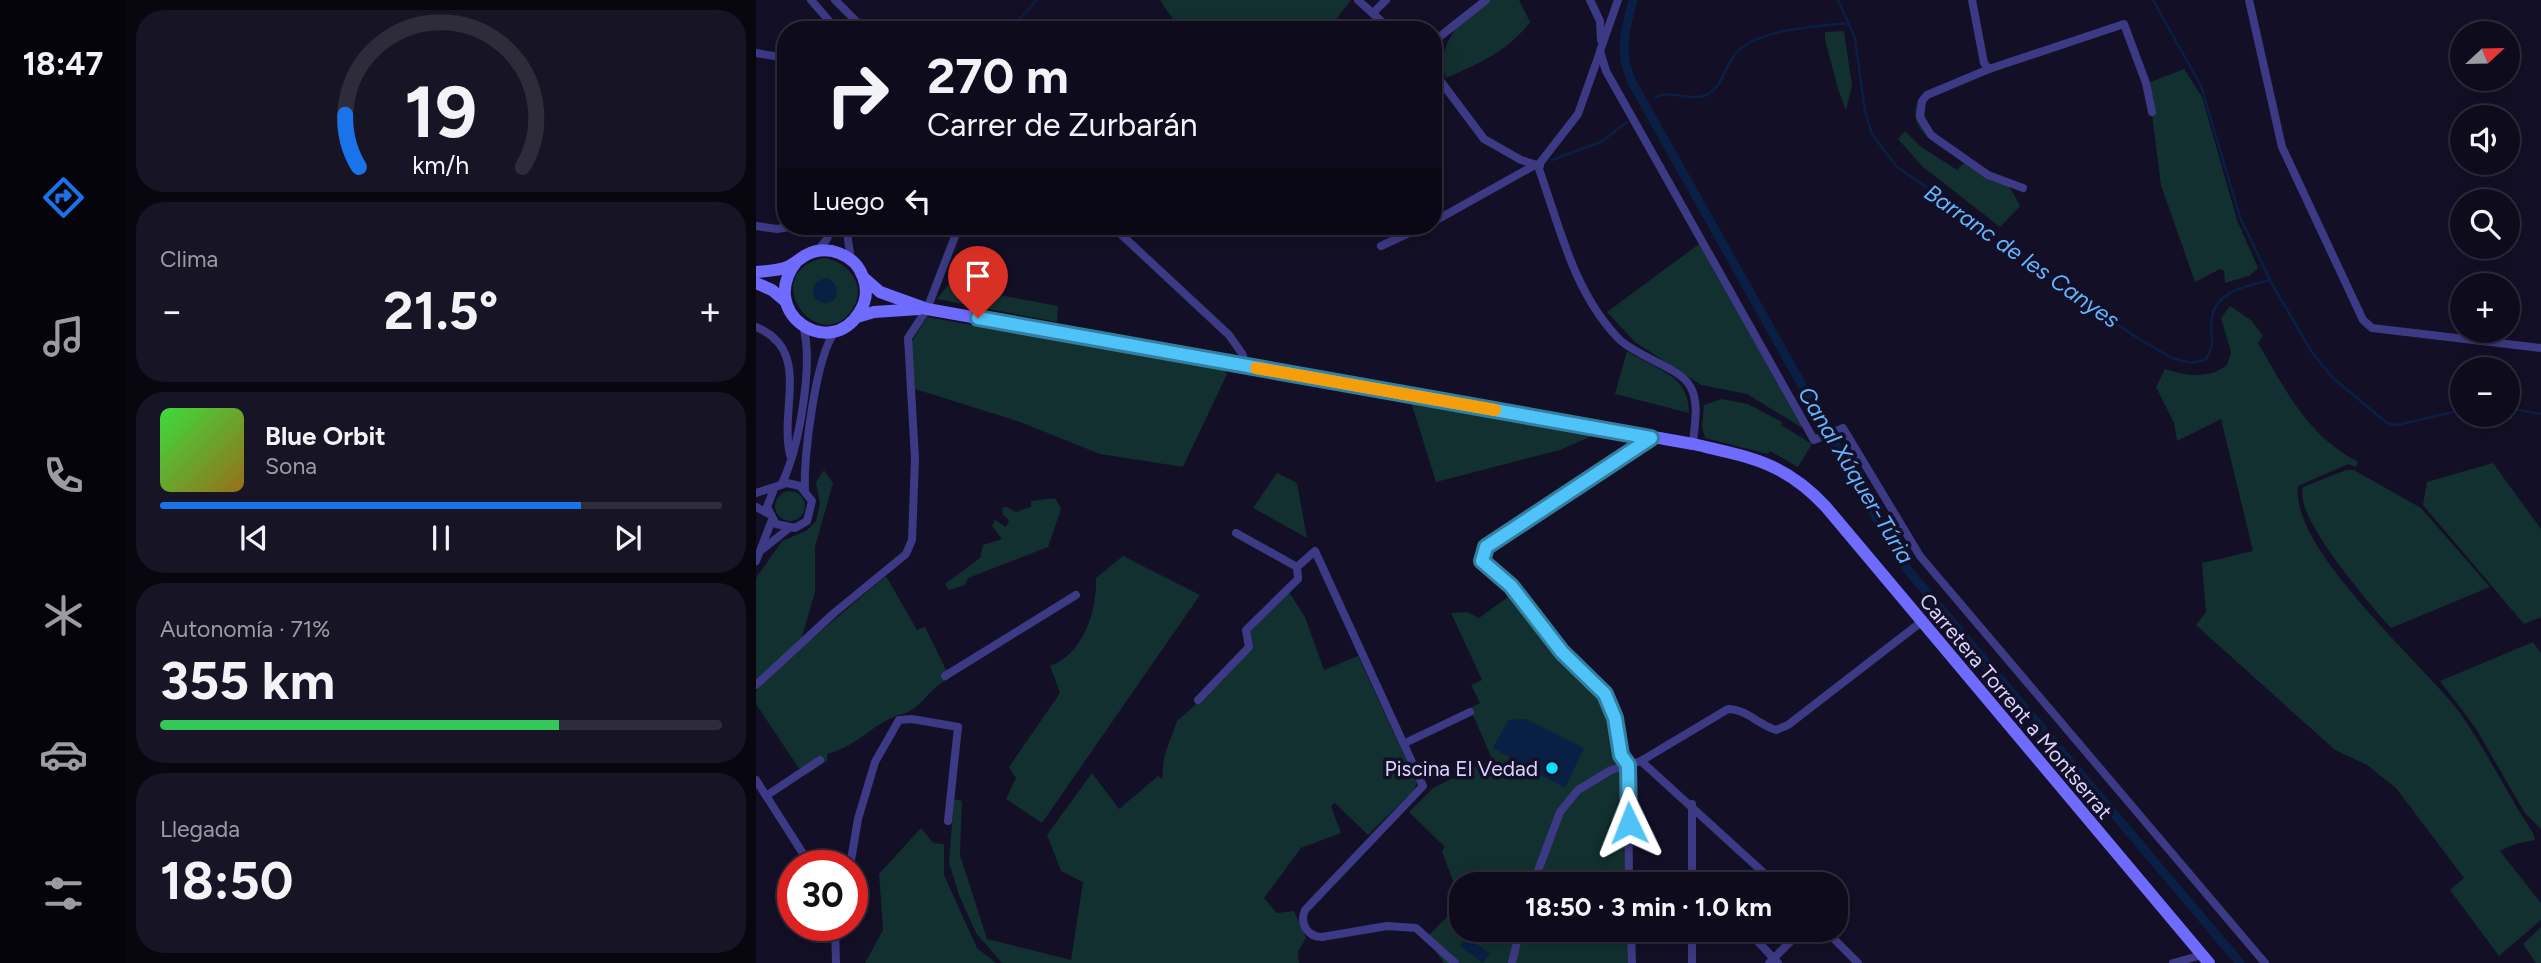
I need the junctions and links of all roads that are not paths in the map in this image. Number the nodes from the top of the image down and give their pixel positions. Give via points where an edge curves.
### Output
1 (811, 0) edge
2 (835, 0) edge
3 (1357, 0) edge
4 (1386, 0) edge
5 (1486, 0) edge
6 (1590, 0) edge
7 (1618, 0) edge
8 (1972, 0) edge
9 (2249, 0) edge
10 (1373, 13) junction
11 (829, 21) edge
12 (857, 21) edge
13 (1381, 21) edge
14 (1442, 35) edge
15 (1600, 51) junction
16 (756, 53) edge
17 (777, 56) edge
18 (1989, 69) junction
19 (1442, 83) edge
20 (2152, 112) dead end
21 (1537, 165) junction
22 (2023, 188) dead end
23 (1442, 217) edge
24 (756, 226) edge
25 (777, 229) edge
26 (829, 235) edge
27 (847, 235) edge
28 (956, 235) edge
29 (1122, 235) edge
30 (1405, 235) edge
31 (1381, 246) dead end
32 (817, 251) junction
33 (851, 260) junction
34 (797, 261) junction
35 (756, 272) edge
36 (864, 278) junction
37 (756, 283) edge
38 (785, 302) junction
39 (927, 309) junction
40 (857, 317) junction
41 (803, 326) junction
42 (756, 327) edge
43 (836, 331) junction
44 (2541, 348) edge
45 (1242, 366) junction
46 (1651, 438) junction
47 (1693, 444) junction
48 (791, 460) junction
49 (778, 487) junction
50 (805, 489) junction
51 (756, 494) edge
52 (756, 508) edge
53 (770, 517) junction
54 (788, 529) junction
55 (1236, 533) dead end
56 (763, 549) junction
57 (756, 561) edge
58 (1297, 567) junction
59 (1076, 595) dead end
60 (1920, 623) junction
61 (945, 676) dead end
62 (756, 685) edge
63 (1198, 700) dead end
64 (1470, 712) dead end
65 (1405, 743) junction
66 (820, 760) dead end
67 (1641, 761) junction
68 (1628, 765) junction
69 (756, 780) edge
70 (766, 796) junction
71 (1692, 804) junction
72 (948, 821) dead end
73 (801, 850) edge
74 (853, 850) edge
75 (1538, 872) edge
76 (1629, 872) edge
77 (1692, 872) edge
78 (1763, 872) edge
79 (836, 941) edge
80 (1517, 942) edge
81 (1631, 942) edge
82 (1692, 942) edge
83 (1757, 942) edge
84 (1791, 942) edge
85 (1837, 942) edge
86 (2204, 960) edge
87 (1774, 961) edge
88 (836, 963) edge
89 (1455, 963) edge
90 (1512, 963) edge
91 (1632, 963) edge
92 (1692, 963) edge
93 (1858, 963) edge
94 (2173, 963) edge
95 (2265, 963) edge

1 - 11 street
2 - 12 street
3 - 10 street
4 - 10 street
5 - 14 street
6 - 15 street via 1600,21
7 - 15 street
8 - 18 street
9 - 44 street via 2282,147 2363,320 2372,328
10 - 13 street
15 - 21 street via 1578,114
15 - 95 street via 1623,102 1814,440 1843,428 1920,556
16 - 17 street
18 - 20 street via 2121,24 2146,83
18 - 22 street via 1927,95 1920,117 1931,135 1988,175
19 - 21 street via 1484,139
21 - 23 street
21 - 47 street via 1577,278 1593,307 1631,350 1680,376 1692,389 1696,403
24 - 25 street
26 - 32 street
27 - 33 street
28 - 39 street
29 - 45 street via 1229,335 1238,346
30 - 31 street
32 - 33 main road via 835,252
32 - 34 main road
33 - 36 main road
34 - 35 main road
34 - 38 main road via 786,280
36 - 39 main road via 880,292
36 - 40 main road via 865,299
37 - 38 main road
38 - 41 main road
39 - 40 main road
39 - 45 main road, Carretera Torrent a Montserrat
39 - 62 street via 908,338 915,458 912,540 906,554
40 - 43 main road
41 - 43 main road
41 - 48 street via 809,364
42 - 48 street via 782,344 790,364 786,418
43 - 50 street via 825,350 805,458
45 - 46 main road, Carretera Torrent a Montserrat
46 - 47 main road, Carretera Torrent a Montserrat
46 - 68 street via 1486,547 1482,561 1511,586 1562,652 1605,694 1615,718 1621,755
47 - 60 main road, Carretera Torrent a Montserrat via 1756,458 1798,479
48 - 49 street
49 - 50 street via 794,483
49 - 51 street
49 - 53 street via 768,501
50 - 54 street via 812,501 811,515 802,525
52 - 53 street
53 - 54 street
53 - 56 street
54 - 56 street
55 - 58 street
56 - 57 street
58 - 63 street via 1298,579 1246,630 1249,647
58 - 65 street via 1315,551
59 - 61 street
60 - 67 street via 1788,725 1776,730 1762,726 1742,710 1728,709
60 - 86 main road, Carretera Torrent a Montserrat
64 - 65 street
65 - 89 street via 1423,786 1305,910 1303,923 1315,937 1387,926 1416,928
66 - 70 street
67 - 68 street
67 - 71 street
68 - 75 street via 1597,777 1567,800
68 - 76 street
69 - 70 street
70 - 73 street
71 - 77 street
71 - 78 street
72 - 74 street via 958,727 899,720 874,762
79 - 88 street
80 - 90 street
81 - 91 street
82 - 92 street
83 - 87 street
84 - 87 street
85 - 93 street
86 - 94 street

